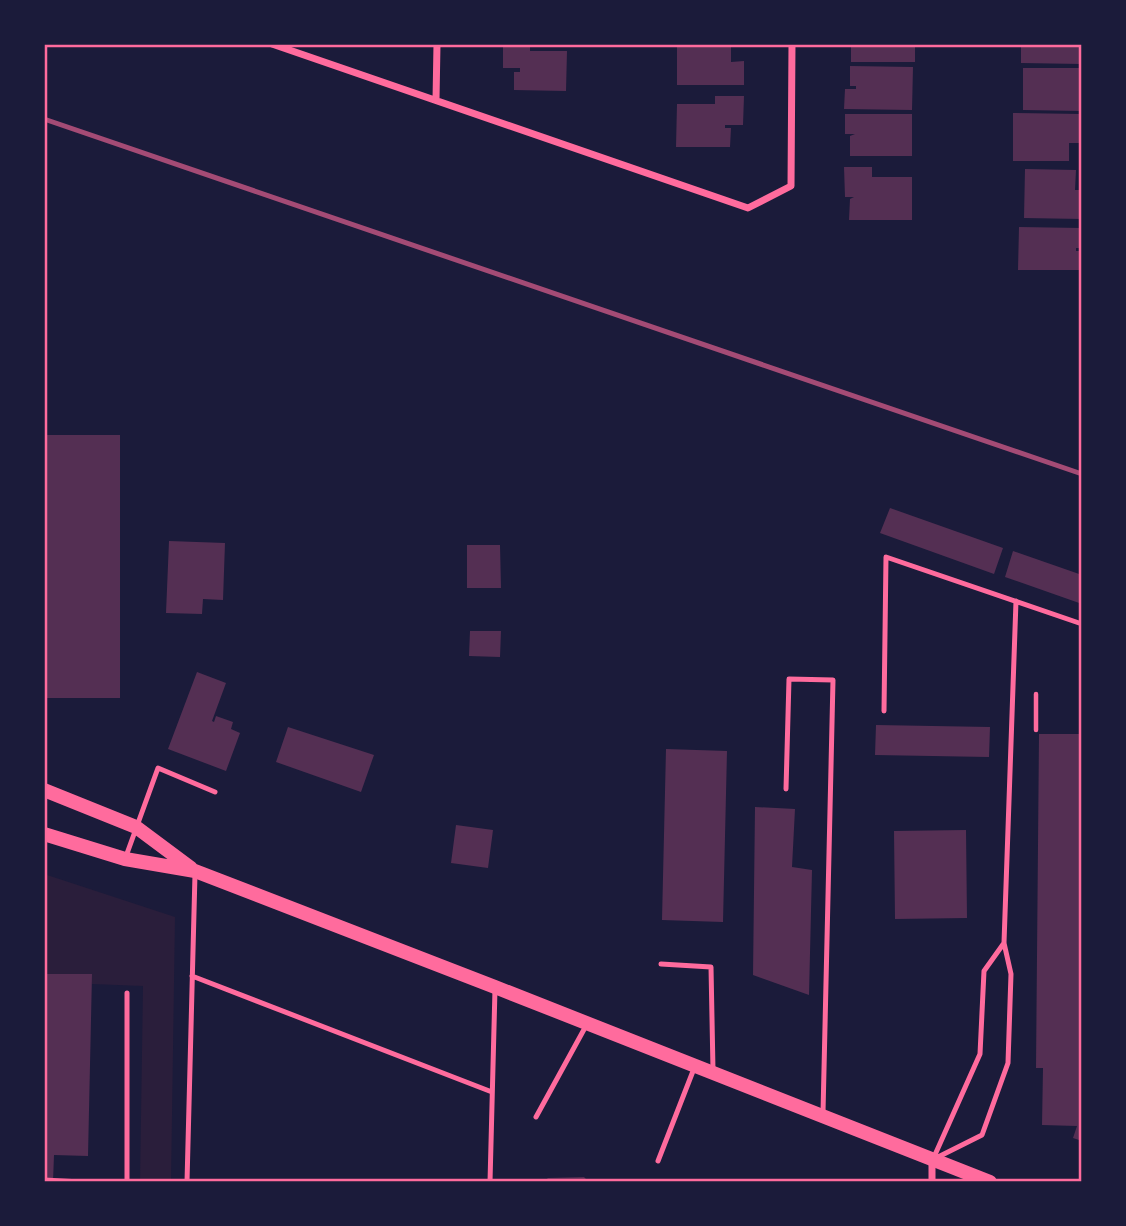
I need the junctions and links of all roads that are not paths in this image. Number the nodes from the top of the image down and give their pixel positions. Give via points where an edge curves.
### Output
1 (272, 44) edge
2 (437, 44) edge
3 (792, 44) edge
4 (436, 100) junction
5 (1016, 601) junction
6 (1082, 624) edge
7 (884, 711) dead end
8 (786, 789) dead end
9 (44, 790) edge
10 (215, 792) dead end
11 (136, 827) junction
12 (44, 834) edge
13 (125, 859) junction
14 (195, 871) junction
15 (1004, 943) junction
16 (661, 964) dead end
17 (192, 976) junction
18 (495, 987) junction
19 (127, 993) dead end
20 (587, 1024) junction
21 (695, 1066) junction
22 (713, 1073) junction
23 (492, 1092) junction
24 (536, 1116) dead end
25 (823, 1116) junction
26 (932, 1160) junction
27 (658, 1161) dead end
28 (44, 1180) edge
29 (81, 1182) edge
30 (127, 1182) edge
31 (187, 1182) edge
32 (490, 1182) edge
33 (932, 1182) edge
34 (990, 1182) edge

1 - 4 street
2 - 4 street
3 - 4 street via 791,186 748,208
5 - 6 lane
5 - 7 lane via 886,557
5 - 15 lane
8 - 25 lane via 789,679 833,680
9 - 11 main road
10 - 11 lane via 158,768
11 - 13 lane
11 - 14 main road
12 - 13 main road
13 - 14 main road
14 - 17 lane
14 - 18 main road
15 - 26 lane via 984,971 981,1054
15 - 26 lane via 1011,974 1008,1063 982,1135
16 - 22 lane via 711,967
17 - 23 lane
17 - 31 lane
18 - 20 main road
18 - 23 lane
19 - 30 lane
20 - 21 main road
20 - 24 lane
21 - 22 main road
21 - 27 lane
22 - 25 main road
23 - 32 lane
25 - 26 main road
26 - 33 street
26 - 34 main road
28 - 29 lane

